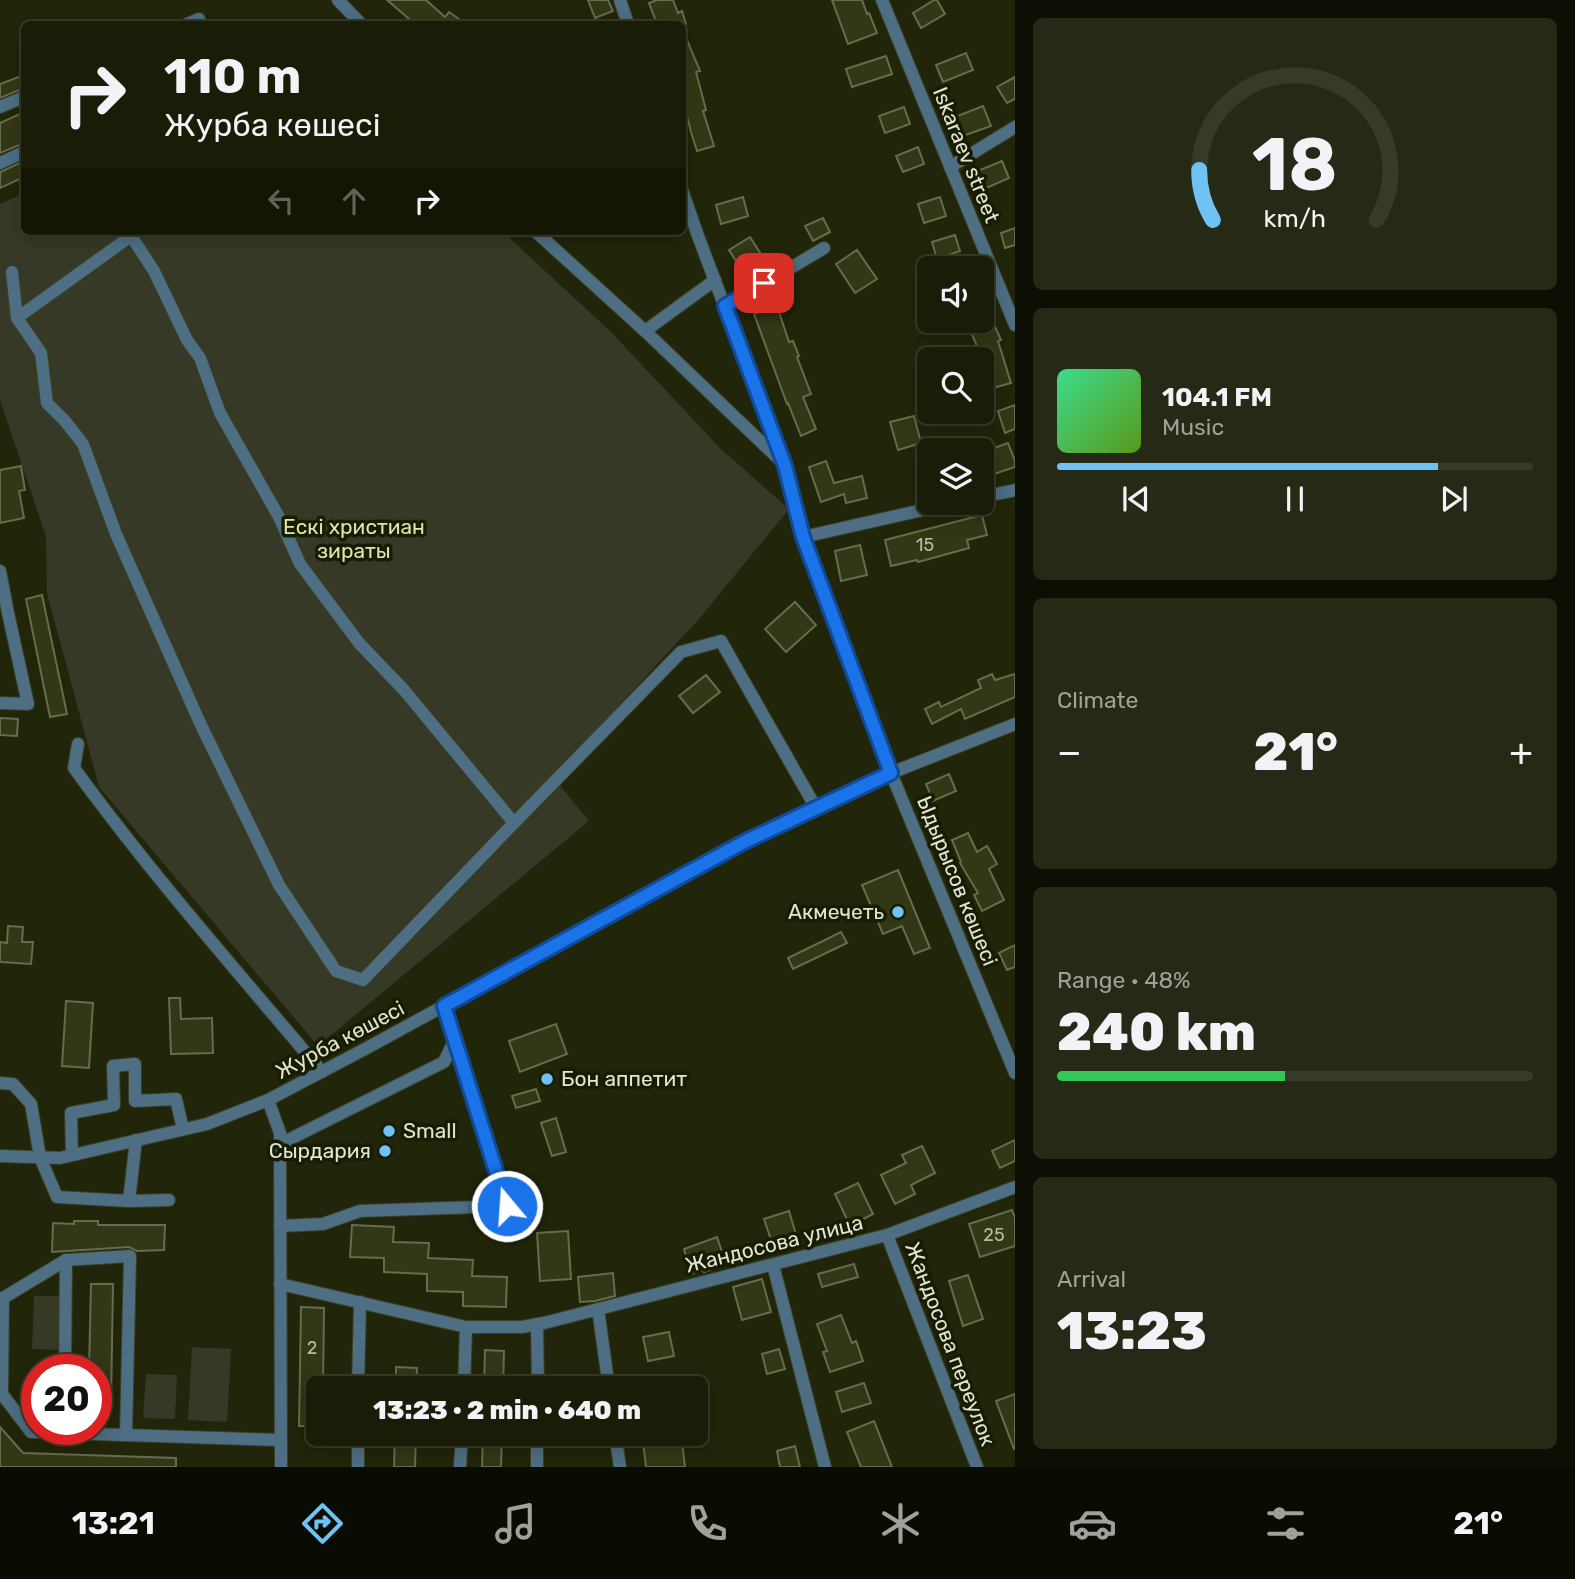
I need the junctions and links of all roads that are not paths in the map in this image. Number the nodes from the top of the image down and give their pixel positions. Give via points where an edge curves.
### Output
1 (338, 0) edge
2 (620, 0) edge
3 (882, 0) edge
4 (359, 21) edge
5 (627, 21) edge
6 (21, 97) edge
7 (0, 107) edge
8 (1015, 127) edge
9 (21, 153) edge
10 (0, 163) edge
11 (950, 167) junction
12 (686, 201) edge
13 (126, 235) edge
14 (130, 235) edge
15 (539, 235) edge
16 (824, 248) dead end
17 (12, 272) dead end
18 (715, 280) junction
19 (725, 306) junction
20 (18, 318) junction
21 (1015, 325) edge
22 (645, 331) junction
23 (785, 466) junction
24 (1015, 489) edge
25 (994, 494) edge
26 (917, 511) edge
27 (803, 537) junction
28 (0, 571) edge
29 (4, 612) edge
30 (0, 703) edge
31 (1015, 724) edge
32 (78, 744) dead end
33 (891, 773) junction
34 (816, 808) junction
35 (514, 823) junction
36 (444, 1006) junction
37 (454, 1040) junction
38 (322, 1072) junction
39 (1015, 1073) edge
40 (0, 1083) edge
41 (268, 1100) junction
42 (135, 1101) junction
43 (114, 1105) junction
44 (183, 1129) junction
45 (136, 1140) junction
46 (280, 1144) junction
47 (72, 1155) junction
48 (0, 1156) edge
49 (40, 1157) junction
50 (1015, 1186) edge
51 (169, 1200) dead end
52 (129, 1201) junction
53 (280, 1226) junction
54 (887, 1235) junction
55 (66, 1260) junction
56 (773, 1265) junction
57 (280, 1284) junction
58 (1, 1298) edge
59 (360, 1302) junction
60 (598, 1309) junction
61 (537, 1325) junction
62 (466, 1327) junction
63 (65, 1354) edge
64 (358, 1376) edge
65 (464, 1376) edge
66 (538, 1376) edge
67 (607, 1376) edge
68 (21, 1419) edge
69 (112, 1434) edge
70 (126, 1435) junction
71 (281, 1440) junction
72 (358, 1446) edge
73 (461, 1446) edge
74 (537, 1446) edge
75 (617, 1446) edge
76 (281, 1467) edge
77 (358, 1467) edge
78 (460, 1467) edge
79 (537, 1467) edge
80 (620, 1467) edge
81 (825, 1467) edge
82 (977, 1467) edge

1 - 4 street
2 - 5 street
3 - 11 street, Iskaraev street
6 - 7 street
8 - 11 street
9 - 10 street
11 - 21 street, Iskaraev street
12 - 18 street, Ыдырысов көшесі
13 - 20 street
14 - 35 street via 200,358 220,413 300,564 359,643
15 - 22 street
16 - 19 street
17 - 20 street
18 - 19 street, Ыдырысов көшесі
18 - 22 street
19 - 23 street, Ыдырысов көшесі
20 - 35 street via 41,354 47,403 83,443 116,534 200,723 279,885 336,971 363,980
22 - 23 street
23 - 27 street, Ыдырысов көшесі
24 - 25 street
26 - 27 street
27 - 33 street, Ыдырысов көшесі
28 - 29 street
29 - 30 street via 28,704
31 - 33 street, Журба көшесі
32 - 38 street via 74,768 103,808
33 - 34 street, Журба көшесі
33 - 39 street, Ыдырысов көшесі
34 - 35 street via 721,641 681,652
34 - 36 street, Журба көшесі via 744,842
36 - 37 street
36 - 38 street, Журба көшесі
37 - 46 street via 444,1062
37 - 53 street via 507,1206 360,1211 323,1224
38 - 41 street, Журба көшесі
40 - 49 street via 13,1084 31,1104
41 - 44 street, Журба көшесі
41 - 46 street
42 - 43 street
42 - 43 street via 135,1064 113,1066
42 - 44 street via 176,1098
43 - 47 street via 71,1113
44 - 45 street, Журба көшесі
45 - 47 street, Журба көшесі
45 - 52 street
46 - 53 street
47 - 49 street, Журба көшесі
48 - 49 street, Журба көшесі
49 - 52 street via 57,1197
50 - 54 street, Жандосова улица
51 - 52 street
53 - 57 street
54 - 56 street, Жандосова улица
54 - 82 street, Жандосова переулок
55 - 58 street
55 - 63 street
55 - 70 street via 130,1256
56 - 60 street, Жандосова улица
56 - 81 street
57 - 59 street, Жандосова улица
57 - 71 street
58 - 68 street via 2,1394
59 - 62 street, Жандосова улица
59 - 64 street
60 - 61 street, Жандосова улица
60 - 67 street
61 - 62 street, Жандосова улица
61 - 66 street
62 - 65 street
69 - 70 street
70 - 71 street
71 - 76 street
72 - 77 street
73 - 78 street
74 - 79 street
75 - 80 street

